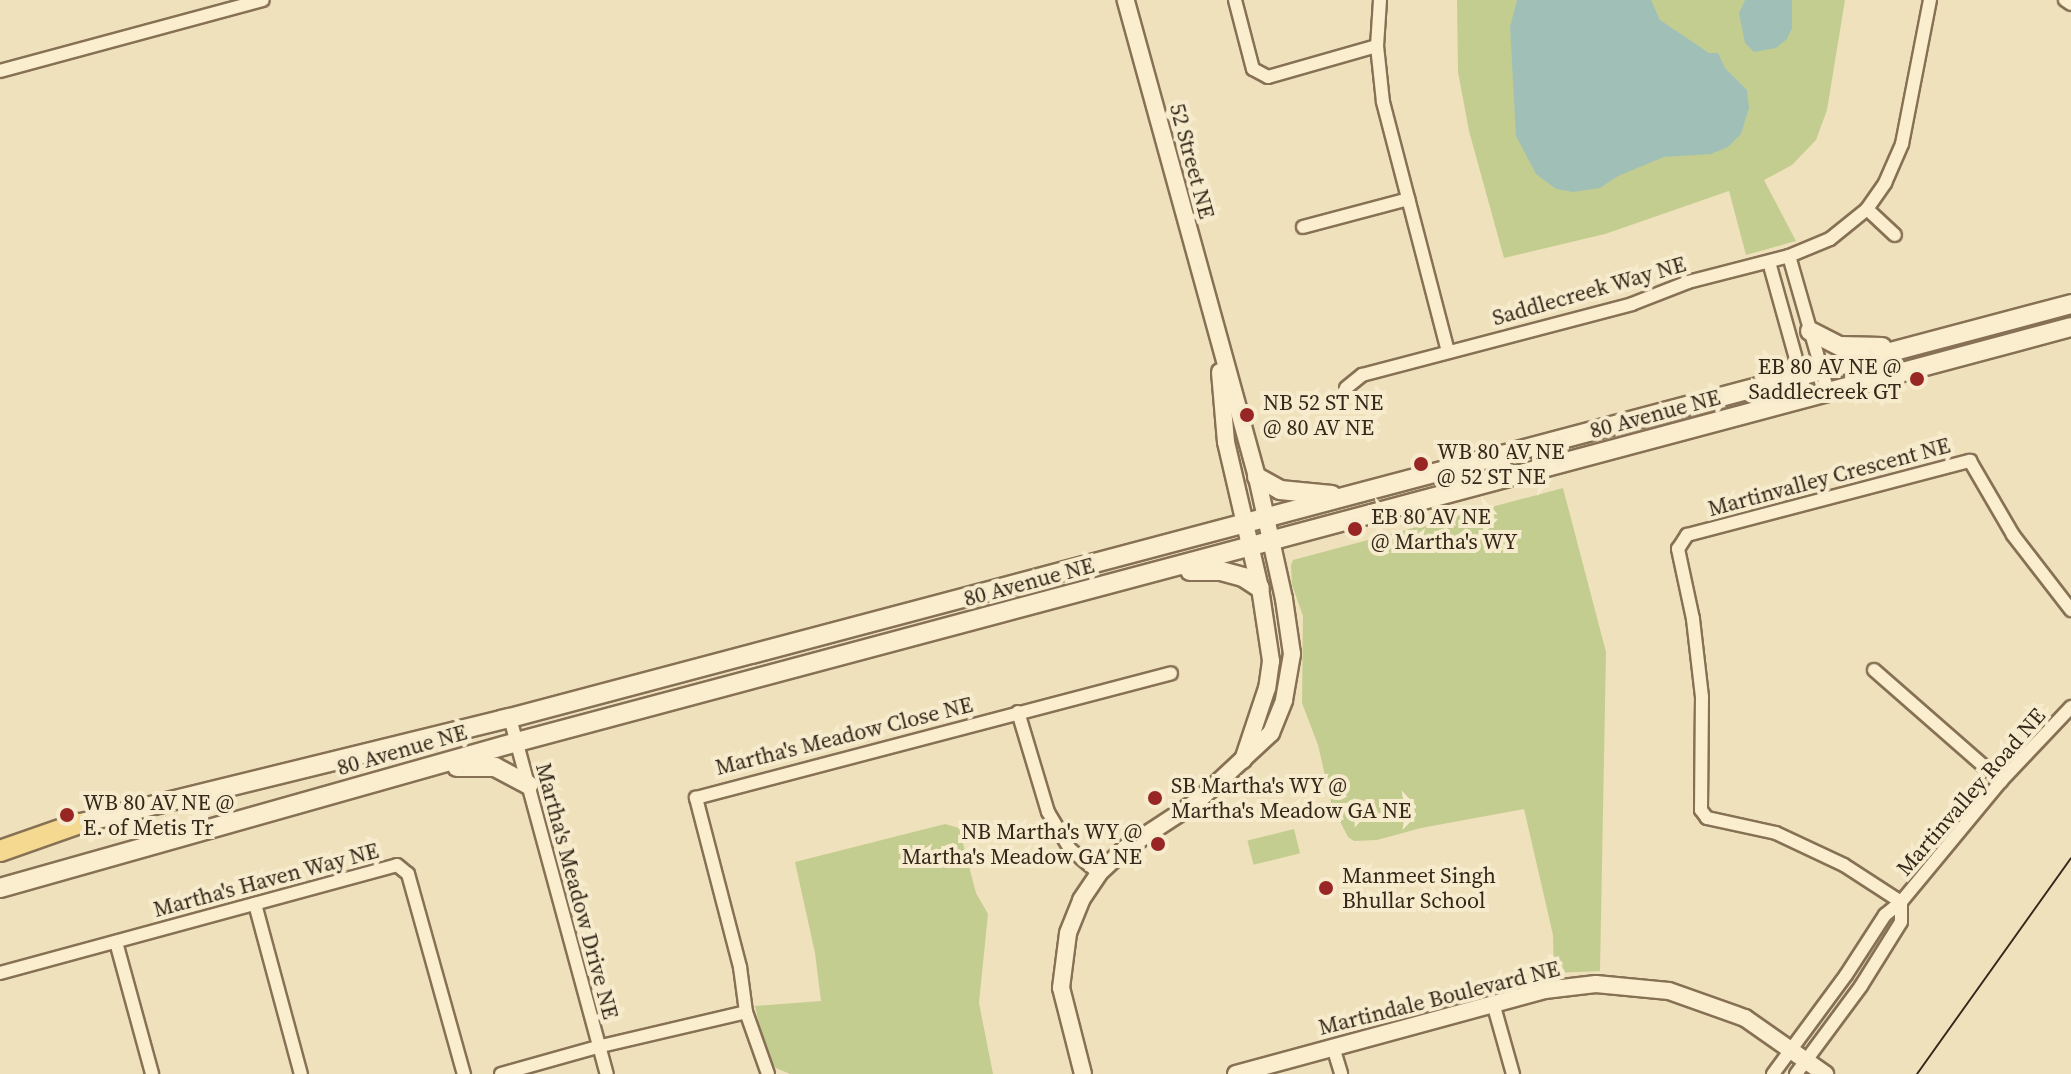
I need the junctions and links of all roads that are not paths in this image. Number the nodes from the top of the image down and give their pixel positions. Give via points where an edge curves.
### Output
1 (263, 0) edge
2 (1126, 0) edge
3 (1235, 0) edge
4 (1380, 0) edge
5 (1930, 0) edge
6 (2065, 0) edge
7 (2071, 4) edge
8 (1377, 46) junction
9 (0, 71) edge
10 (1408, 199) junction
11 (1867, 209) junction
12 (1303, 227) dead end
13 (1895, 235) dead end
14 (1789, 256) junction
15 (1769, 262) junction
16 (2071, 304) edge
17 (2071, 327) edge
18 (1810, 331) junction
19 (1216, 334) junction
20 (1921, 344) junction
21 (1448, 352) junction
22 (1821, 371) junction
23 (1801, 376) junction
24 (1346, 388) dead end
25 (1828, 392) junction
26 (1807, 398) junction
27 (1257, 477) junction
28 (1355, 496) junction
29 (1266, 519) junction
30 (1244, 525) junction
31 (1272, 543) junction
32 (1250, 549) junction
33 (1159, 572) junction
34 (1260, 588) junction
35 (2071, 610) edge
36 (1874, 670) dead end
37 (1171, 673) dead end
38 (2071, 707) edge
39 (1018, 712) junction
40 (510, 718) junction
41 (517, 742) junction
42 (1243, 761) junction
43 (414, 771) junction
44 (2001, 781) junction
45 (529, 785) junction
46 (77, 824) joint
47 (0, 848) edge
48 (1099, 873) junction
49 (0, 888) edge
50 (1901, 902) junction
51 (255, 904) junction
52 (116, 942) junction
53 (0, 973) edge
54 (1493, 1003) junction
55 (746, 1012) junction
56 (597, 1047) junction
57 (1333, 1047) junction
58 (1793, 1048) junction
59 (1808, 1060) junction
60 (152, 1074) edge
61 (301, 1074) edge
62 (464, 1074) edge
63 (501, 1074) edge
64 (607, 1074) edge
65 (768, 1074) edge
66 (1083, 1074) edge
67 (1236, 1074) edge
68 (1341, 1074) edge
69 (1513, 1074) edge
70 (1773, 1074) edge
71 (1796, 1074) edge
72 (1825, 1074) edge

1 - 9 street
2 - 19 street, 52 Street NE
3 - 8 street via 1253,69 1268,77
4 - 8 street
5 - 11 street, Saddlecreek Way NE via 1902,144
6 - 7 street
8 - 10 street via 1383,102
10 - 12 street
10 - 21 street
11 - 13 street
11 - 14 street, Saddlecreek Way NE via 1830,239
14 - 15 street, Saddlecreek Way NE
14 - 18 street
15 - 21 street, Saddlecreek Way NE
15 - 23 street
16 - 20 main road, 80 Avenue NE
17 - 25 main road, 80 Avenue NE
18 - 20 main road via 1840,346
18 - 22 street
19 - 27 street, 52 Street NE
19 - 30 street, 52 Street NE via 1226,442
20 - 22 main road, 80 Avenue NE
21 - 24 street, Saddlecreek Way NE via 1362,375
22 - 23 main road, 80 Avenue NE
22 - 25 street
23 - 26 street
23 - 28 main road, 80 Avenue NE
25 - 26 main road, 80 Avenue NE
26 - 31 main road, 80 Avenue NE
27 - 28 main road via 1300,494
27 - 29 street, 52 Street NE
28 - 29 main road, 80 Avenue NE
29 - 30 main road, 80 Avenue NE
29 - 31 street, 52 Street NE
30 - 32 street, 52 Street NE
30 - 40 main road, 80 Avenue NE
31 - 32 main road, 80 Avenue NE
31 - 42 street, 52 Street NE via 1292,654 1284,700 1271,733
32 - 33 main road, 80 Avenue NE
32 - 34 street, 52 Street NE
33 - 34 main road via 1221,571
33 - 41 main road, 80 Avenue NE
34 - 42 street, 52 Street NE via 1271,661
35 - 50 street, Martinvalley Crescent NE via 2013,535 1970,461 1687,535 1678,549 1702,697 1701,810 1707,818 1776,833 1844,865
36 - 44 street
37 - 39 street, Martha's Meadow Close NE
38 - 44 street, Martinvalley Road NE
39 - 48 street via 1048,812 1070,849
39 - 55 street, Martha's Meadow Close NE via 696,798 740,967
40 - 41 street, Martha's Meadow Drive NE
40 - 46 main road, 80 Avenue NE
41 - 43 main road, 80 Avenue NE
41 - 45 street, Martha's Meadow Drive NE
42 - 48 street, 52 Street NE
43 - 45 main road via 495,767
43 - 49 main road, 80 Avenue NE
44 - 50 street, Martinvalley Road NE
45 - 56 street, Martha's Meadow Drive NE
46 - 47 main road
48 - 66 street, 52 Street NE via 1081,900 1063,959 1066,1018
50 - 58 street, Martinvalley Road NE via 1885,915
50 - 59 street, Martinvalley Road NE via 1901,922
51 - 52 street, Martha's Haven Way NE
51 - 61 street
51 - 62 street, Martha's Haven Way NE via 397,865 404,868
52 - 53 street, Martha's Haven Way NE
52 - 60 street
54 - 57 street, Martindale Boulevard NE
54 - 58 street, Martindale Boulevard NE via 1596,984 1643,987 1745,1018
54 - 69 street
55 - 56 street
55 - 65 street
56 - 63 street
56 - 64 street, Martha's Meadow Drive NE
57 - 67 street, Martindale Boulevard NE
57 - 68 street
58 - 59 street, Martindale Boulevard NE
58 - 70 street, Martinvalley Road NE
59 - 71 street, Martinvalley Road NE
59 - 72 street, Martindale Boulevard NE

